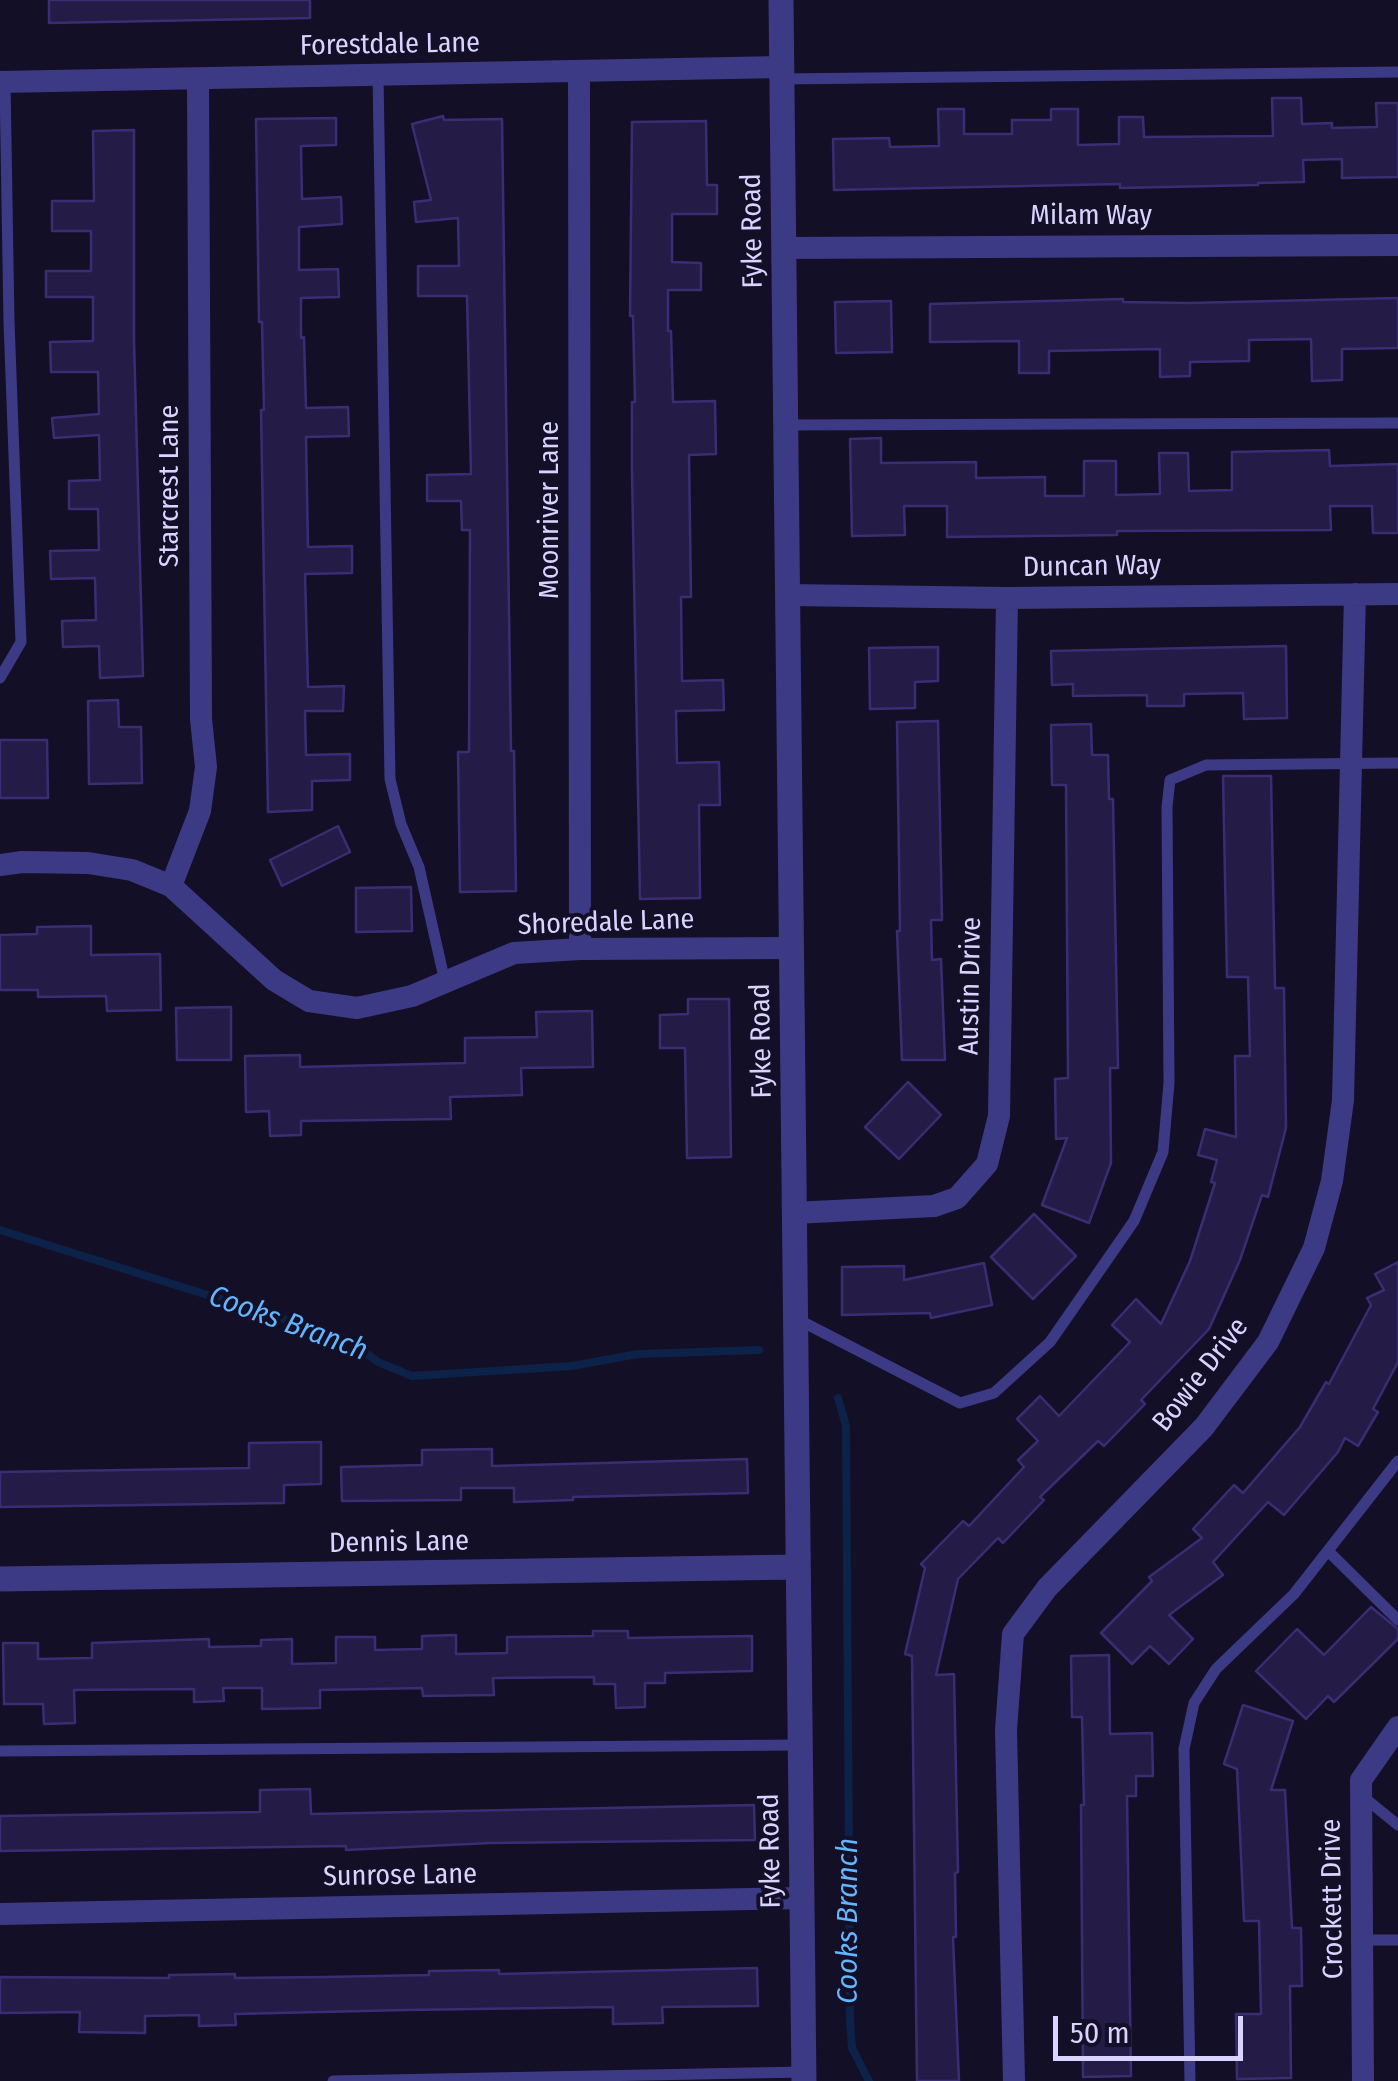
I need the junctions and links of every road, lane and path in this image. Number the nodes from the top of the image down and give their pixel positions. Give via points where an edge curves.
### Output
1 (781, 0) edge
2 (579, 71) junction
3 (1398, 72) edge
4 (781, 73) junction
5 (378, 76) junction
6 (198, 80) junction
7 (3, 82) edge
8 (1398, 245) edge
9 (784, 248) junction
10 (1398, 423) edge
11 (785, 425) junction
12 (787, 594) junction
13 (1355, 594) junction
14 (1398, 594) edge
15 (1006, 598) junction
16 (0, 678) edge
17 (1398, 763) edge
18 (1351, 764) junction
19 (0, 866) edge
20 (172, 886) junction
21 (580, 948) junction
22 (791, 948) junction
23 (446, 982) junction
24 (794, 1213) junction
25 (795, 1318) junction
26 (1398, 1461) edge
27 (1328, 1551) junction
28 (798, 1567) junction
29 (0, 1579) edge
30 (1398, 1620) edge
31 (1398, 1727) edge
32 (800, 1745) junction
33 (0, 1751) edge
34 (1361, 1795) junction
35 (1398, 1826) edge
36 (802, 1898) junction
37 (0, 1914) edge
38 (1364, 1940) junction
39 (1398, 1940) edge
40 (804, 2077) edge
41 (333, 2081) edge
42 (1014, 2081) edge
43 (1190, 2081) edge
44 (1363, 2081) edge

1 - 4 street, Fyke Road
2 - 4 street, Forestdale Lane
2 - 5 street, Forestdale Lane
2 - 21 street, Moonriver Lane
3 - 4 lane
4 - 9 street, Fyke Road
5 - 6 street, Forestdale Lane
5 - 23 lane via 390,779
6 - 7 street, Forestdale Lane
6 - 20 street, Starcrest Lane via 206,767 200,811
7 - 16 lane via 20,642
8 - 9 street, Milam Way
9 - 11 street, Fyke Road
10 - 11 lane
11 - 12 street, Fyke Road
12 - 15 street, Duncan Way
12 - 22 street, Fyke Road
13 - 14 street, Duncan Way
13 - 15 street, Duncan Way
13 - 18 street, Bowie Drive
15 - 24 street, Austin Drive via 999,1116 988,1164 957,1198 934,1206
17 - 18 lane
18 - 25 lane via 1206,764 1170,780 1164,1152 1134,1221 1050,1342 994,1394 960,1403
18 - 42 street, Bowie Drive via 1343,1100 1314,1248 1268,1342 1214,1413 1047,1588 1013,1634 1006,1730
19 - 20 street, Shoredale Lane via 88,863
20 - 23 street, Shoredale Lane via 274,980 309,1001 357,1008
21 - 22 street, Shoredale Lane
21 - 23 street, Shoredale Lane via 514,953
22 - 24 street, Fyke Road
24 - 25 street, Fyke Road
25 - 28 street, Fyke Road
26 - 27 lane
27 - 30 lane
27 - 43 lane via 1216,1669 1194,1703 1184,1749
28 - 29 street, Dennis Lane
28 - 32 street, Fyke Road
31 - 34 street, Crockett Drive via 1361,1780
32 - 33 lane
32 - 36 street, Fyke Road
34 - 35 lane
34 - 38 street, Crockett Drive
36 - 37 street, Sunrose Lane
36 - 40 street, Fyke Road
38 - 39 lane
38 - 44 street, Crockett Drive
40 - 41 lane

